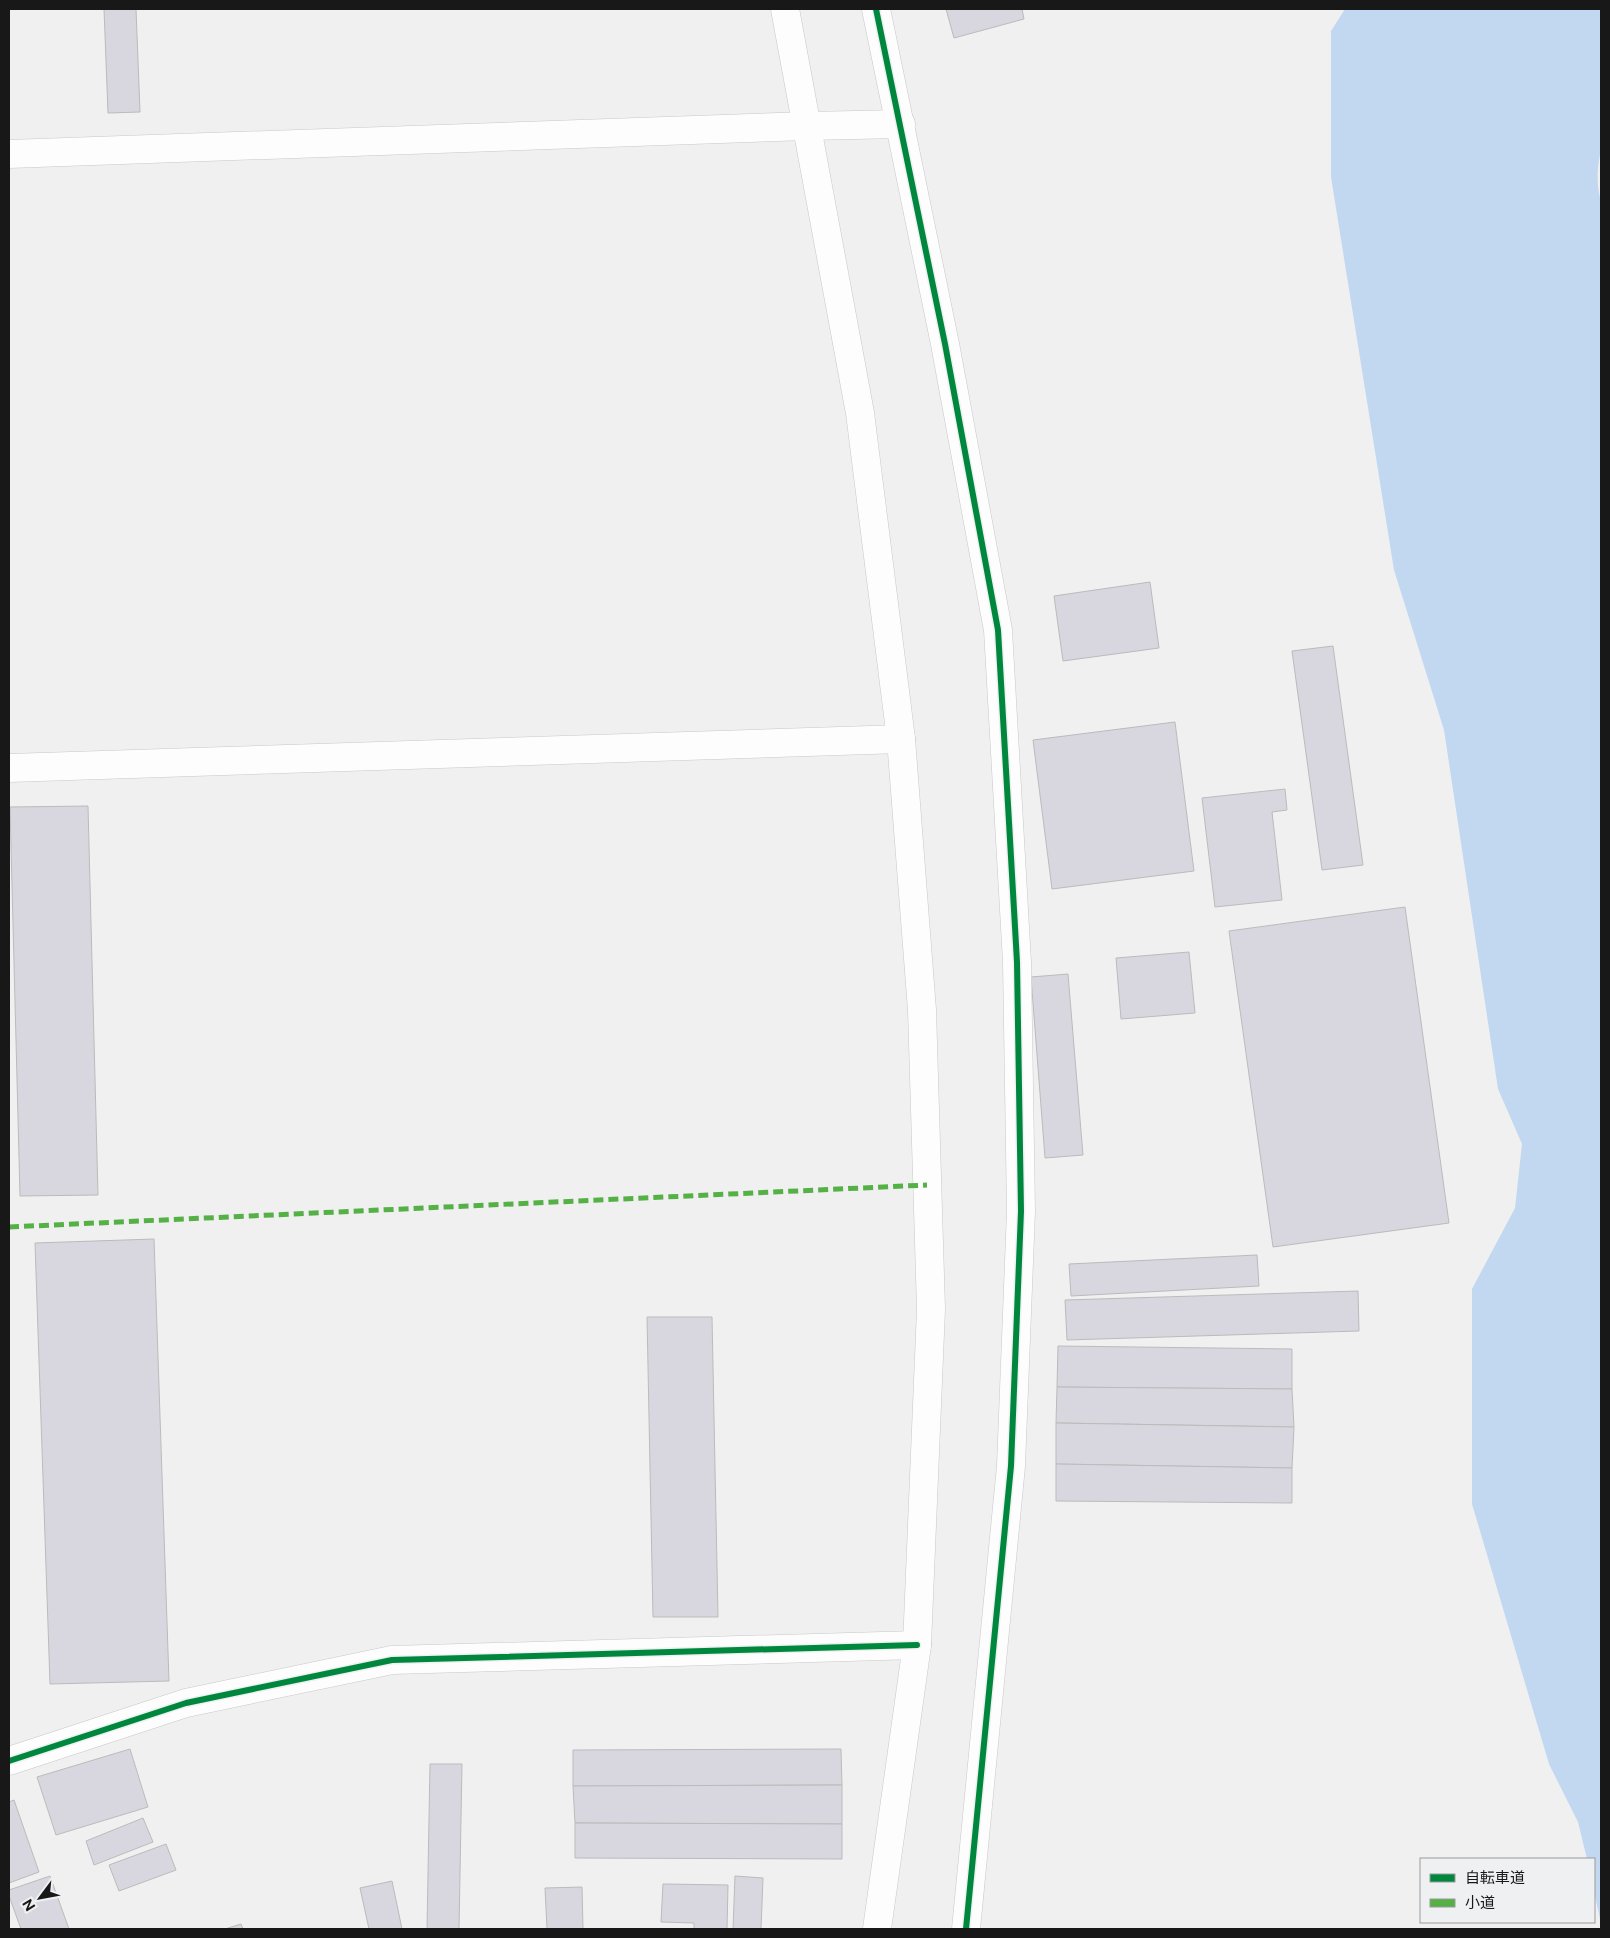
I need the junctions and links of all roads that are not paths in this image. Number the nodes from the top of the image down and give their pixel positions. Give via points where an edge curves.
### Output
1 (785, 9) edge
2 (876, 9) edge
3 (901, 124) junction
4 (808, 126) junction
5 (9, 154) edge
6 (902, 739) junction
7 (9, 768) edge
8 (917, 1645) junction
9 (9, 1762) edge
10 (877, 1929) edge
11 (966, 1929) edge

1 - 4 street
2 - 3 street
3 - 4 street
3 - 11 street via 998,630 1017,962 1021,1211 1011,1466
4 - 5 street
4 - 6 street via 860,413
6 - 7 street
6 - 8 street via 922,1010 931,1309
8 - 9 street via 392,1660 186,1704
8 - 10 street

